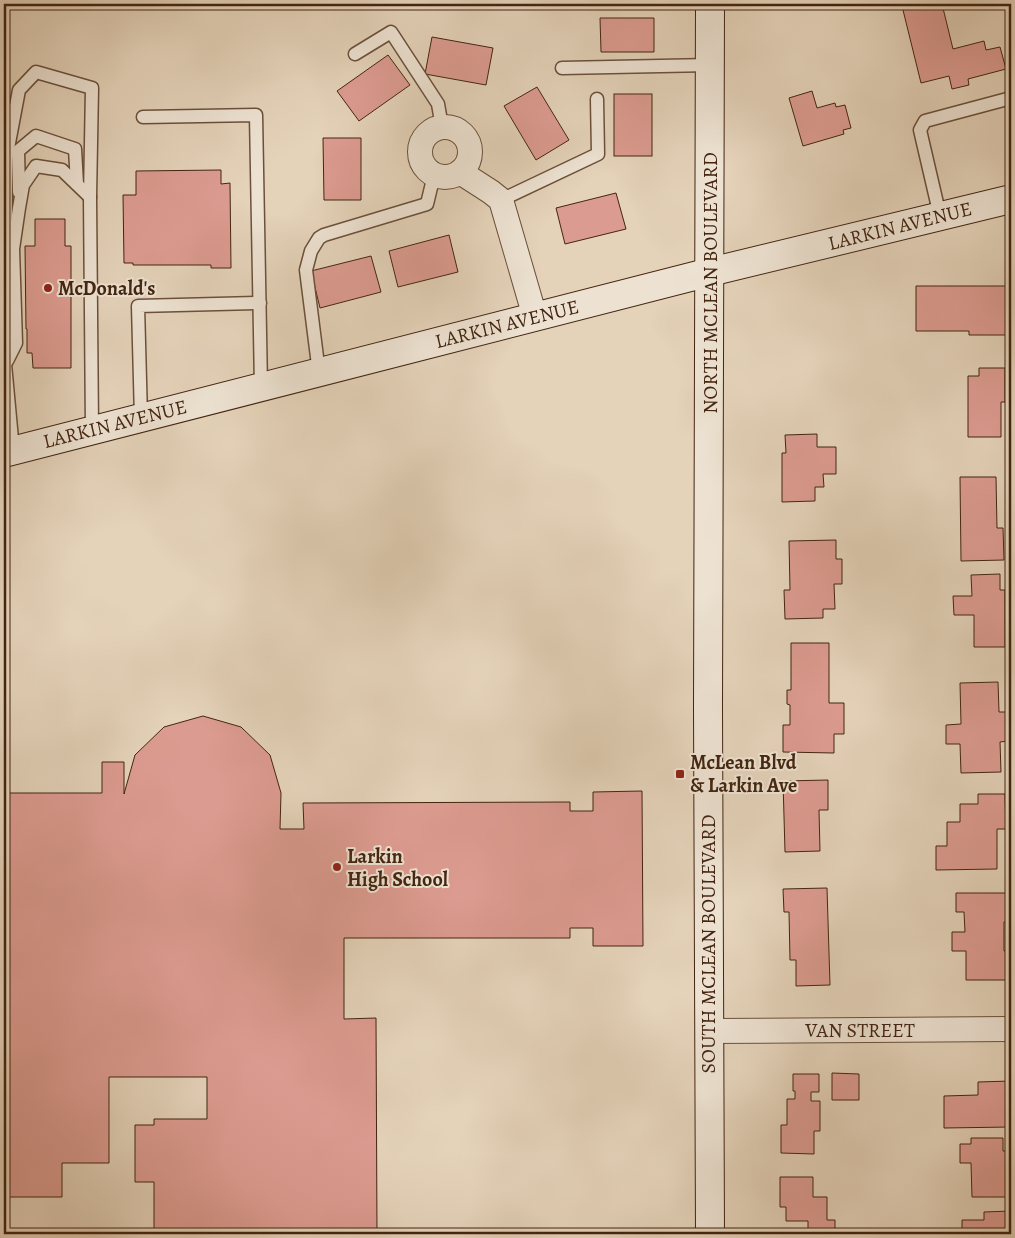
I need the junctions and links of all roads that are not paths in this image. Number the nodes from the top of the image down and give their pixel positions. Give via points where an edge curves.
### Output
1 (710, 4) edge
2 (355, 54) dead end
3 (710, 65) junction
4 (562, 68) dead end
5 (1011, 98) edge
6 (597, 99) dead end
7 (143, 118) dead end
8 (442, 127) junction
9 (460, 172) junction
10 (434, 175) junction
11 (77, 184) junction
12 (90, 196) junction
13 (1011, 198) edge
14 (501, 200) junction
15 (19, 208) junction
16 (940, 216) junction
17 (710, 272) junction
18 (260, 303) junction
19 (535, 317) junction
20 (5, 364) junction
21 (318, 372) junction
22 (261, 387) junction
23 (141, 418) junction
24 (92, 430) junction
25 (9, 451) edge
26 (709, 563) joint
27 (1011, 1029) edge
28 (708, 1031) junction
29 (710, 1234) edge

1 - 3 main road, NORTH MCLEAN BOULEVARD
2 - 8 lane via 391,32 438,104
3 - 4 lane
3 - 17 main road, NORTH MCLEAN BOULEVARD
5 - 16 lane via 925,121 920,130
6 - 14 lane via 598,154
7 - 18 lane via 256,115
8 - 9 street via 455,129 468,141 470,158
8 - 10 street via 430,131 420,144 420,160
9 - 10 street via 444,178
9 - 14 street
10 - 21 lane via 427,204 324,235 311,251 306,270
11 - 12 lane
11 - 15 lane via 62,170 36,166 23,185
11 - 15 lane via 75,149 36,136 18,151
12 - 20 lane via 92,88 36,72 19,90 6,159
12 - 24 lane
13 - 16 main road, LARKIN AVENUE
14 - 19 street
15 - 20 lane via 13,249 16,343
16 - 17 main road, LARKIN AVENUE
17 - 19 main road, LARKIN AVENUE
17 - 26 main road, NORTH MCLEAN BOULEVARD
18 - 22 lane
18 - 23 lane via 138,306
19 - 21 main road, LARKIN AVENUE
20 - 25 lane
21 - 22 main road, LARKIN AVENUE
22 - 23 main road, LARKIN AVENUE
23 - 24 main road, LARKIN AVENUE
24 - 25 main road, LARKIN AVENUE
26 - 28 main road, SOUTH MCLEAN BOULEVARD
27 - 28 street, VAN STREET
28 - 29 main road, SOUTH MCLEAN BOULEVARD

